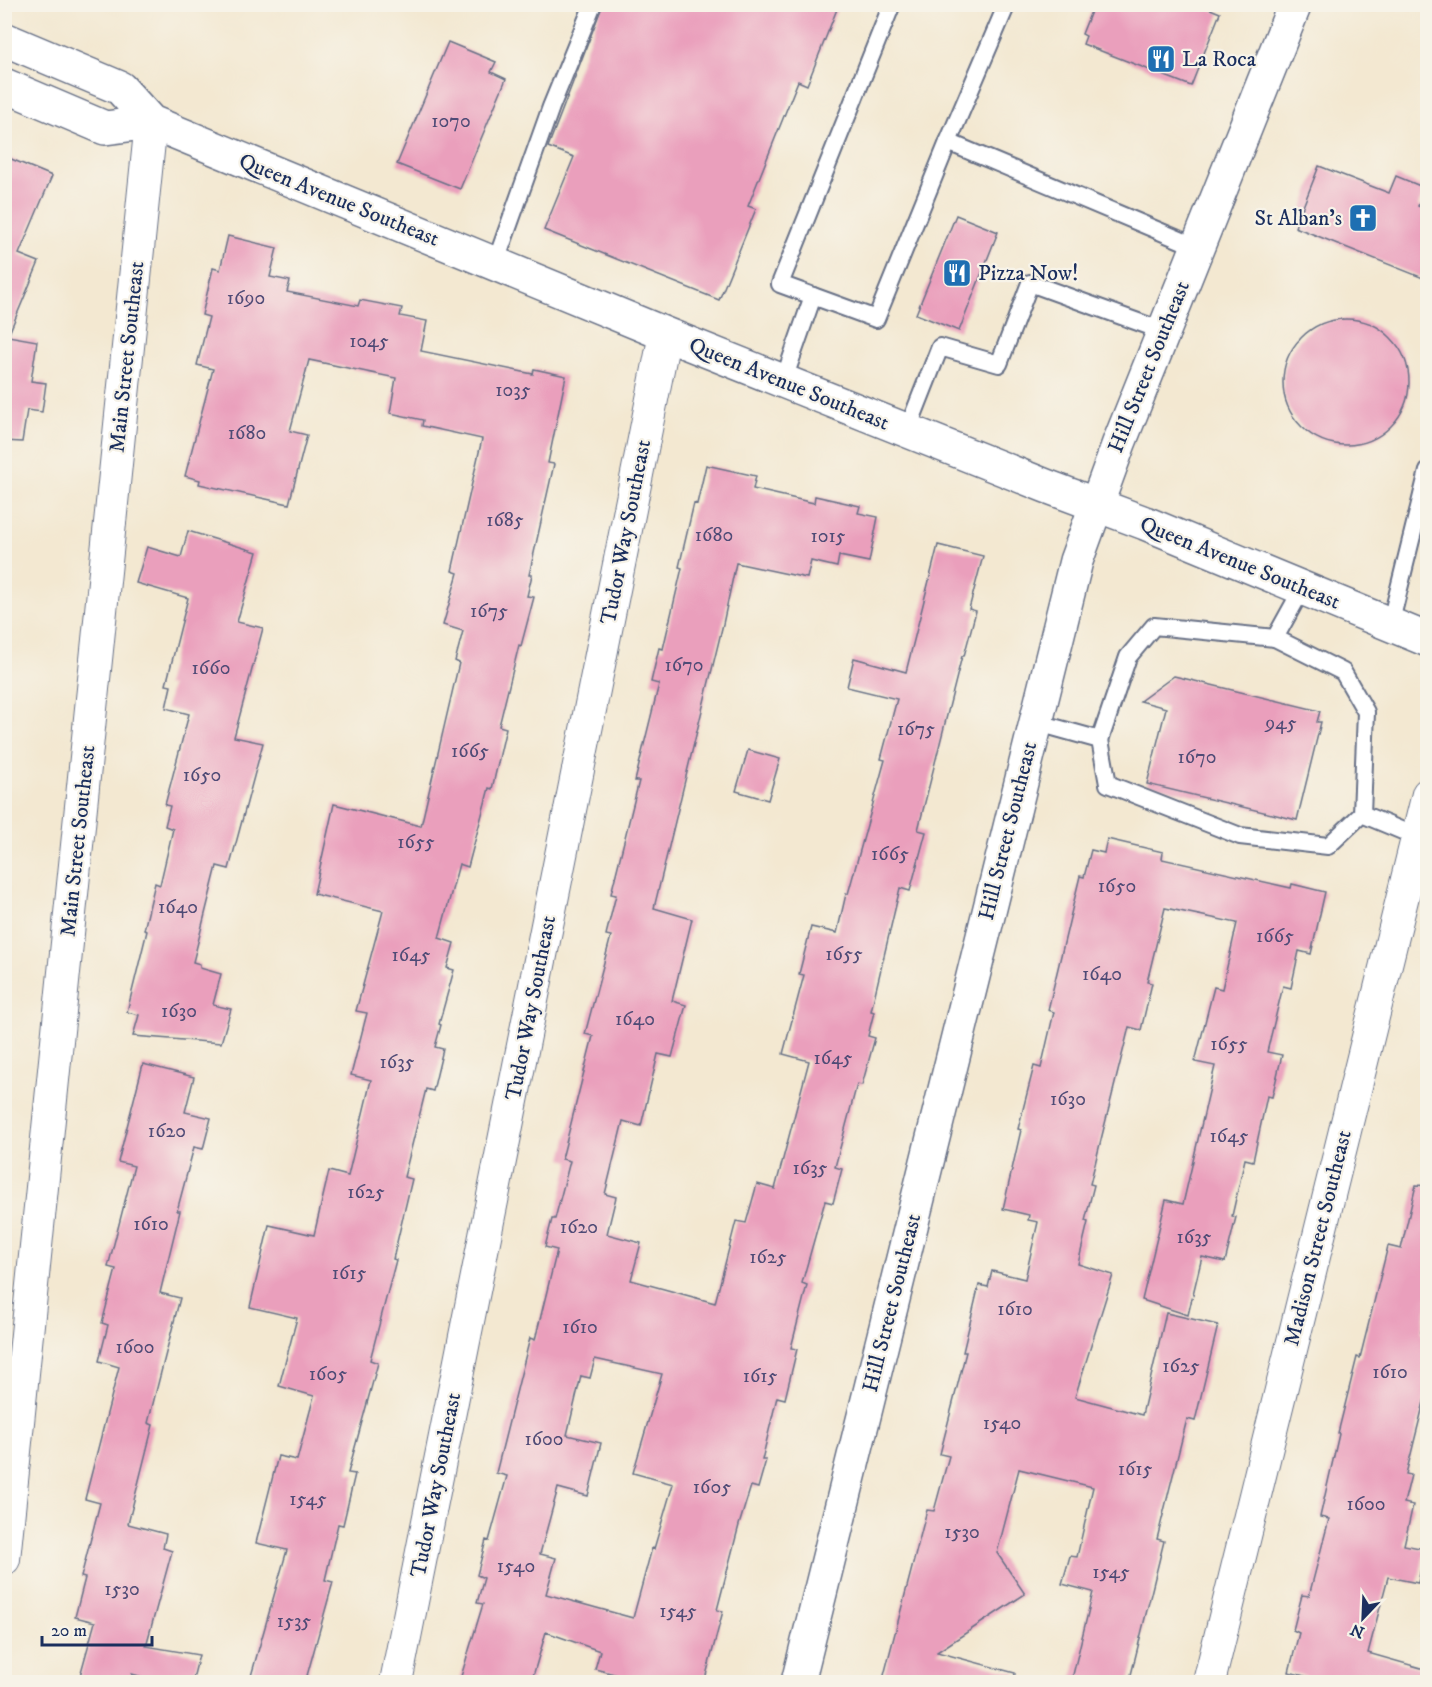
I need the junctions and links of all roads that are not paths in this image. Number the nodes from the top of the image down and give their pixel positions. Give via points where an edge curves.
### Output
1 (593, 4) edge
2 (892, 4) edge
3 (1007, 4) edge
4 (1295, 4) edge
5 (4, 39) edge
6 (4, 85) edge
7 (152, 122) junction
8 (948, 142) junction
9 (1197, 247) junction
10 (495, 264) junction
11 (813, 296) junction
12 (1163, 331) junction
13 (665, 334) junction
14 (783, 382) junction
15 (907, 431) junction
16 (1428, 471) edge
17 (1095, 504) junction
18 (1302, 589) junction
19 (1390, 625) junction
20 (1275, 638) junction
21 (1428, 640) edge
22 (1035, 722) junction
23 (1100, 740) junction
24 (1428, 794) edge
25 (1362, 814) junction
26 (1417, 837) junction
27 (4, 1559) edge
28 (396, 1683) edge
29 (798, 1683) edge
30 (1209, 1683) edge

1 - 10 lane
2 - 11 lane via 780,284
3 - 8 lane
4 - 9 street, Hill Street Southeast
5 - 7 street, Queen Avenue Southeast via 120,88
6 - 7 street, Queen Avenue Southeast via 105,128
7 - 10 street, Queen Avenue Southeast
7 - 27 street, Main Street Southeast
8 - 9 lane
8 - 11 lane via 876,319
9 - 12 street, Hill Street Southeast
10 - 13 street, Queen Avenue Southeast
11 - 14 lane
12 - 15 lane via 1030,283 999,364 940,347
12 - 17 street, Hill Street Southeast
13 - 14 street, Queen Avenue Southeast
13 - 28 street, Tudor Way Southeast
14 - 15 street, Queen Avenue Southeast
15 - 17 street, Queen Avenue Southeast
16 - 19 lane
17 - 18 street, Queen Avenue Southeast
17 - 22 street, Hill Street Southeast via 1076,561
18 - 19 street, Queen Avenue Southeast
18 - 20 lane
19 - 21 street, Queen Avenue Southeast
20 - 23 lane via 1154,626 1128,657
20 - 25 lane via 1342,672 1366,712
22 - 23 lane
22 - 29 street, Hill Street Southeast
23 - 25 lane via 1108,784 1240,836 1328,846
24 - 26 street, Madison Street Southeast
25 - 26 lane
26 - 30 street, Madison Street Southeast

